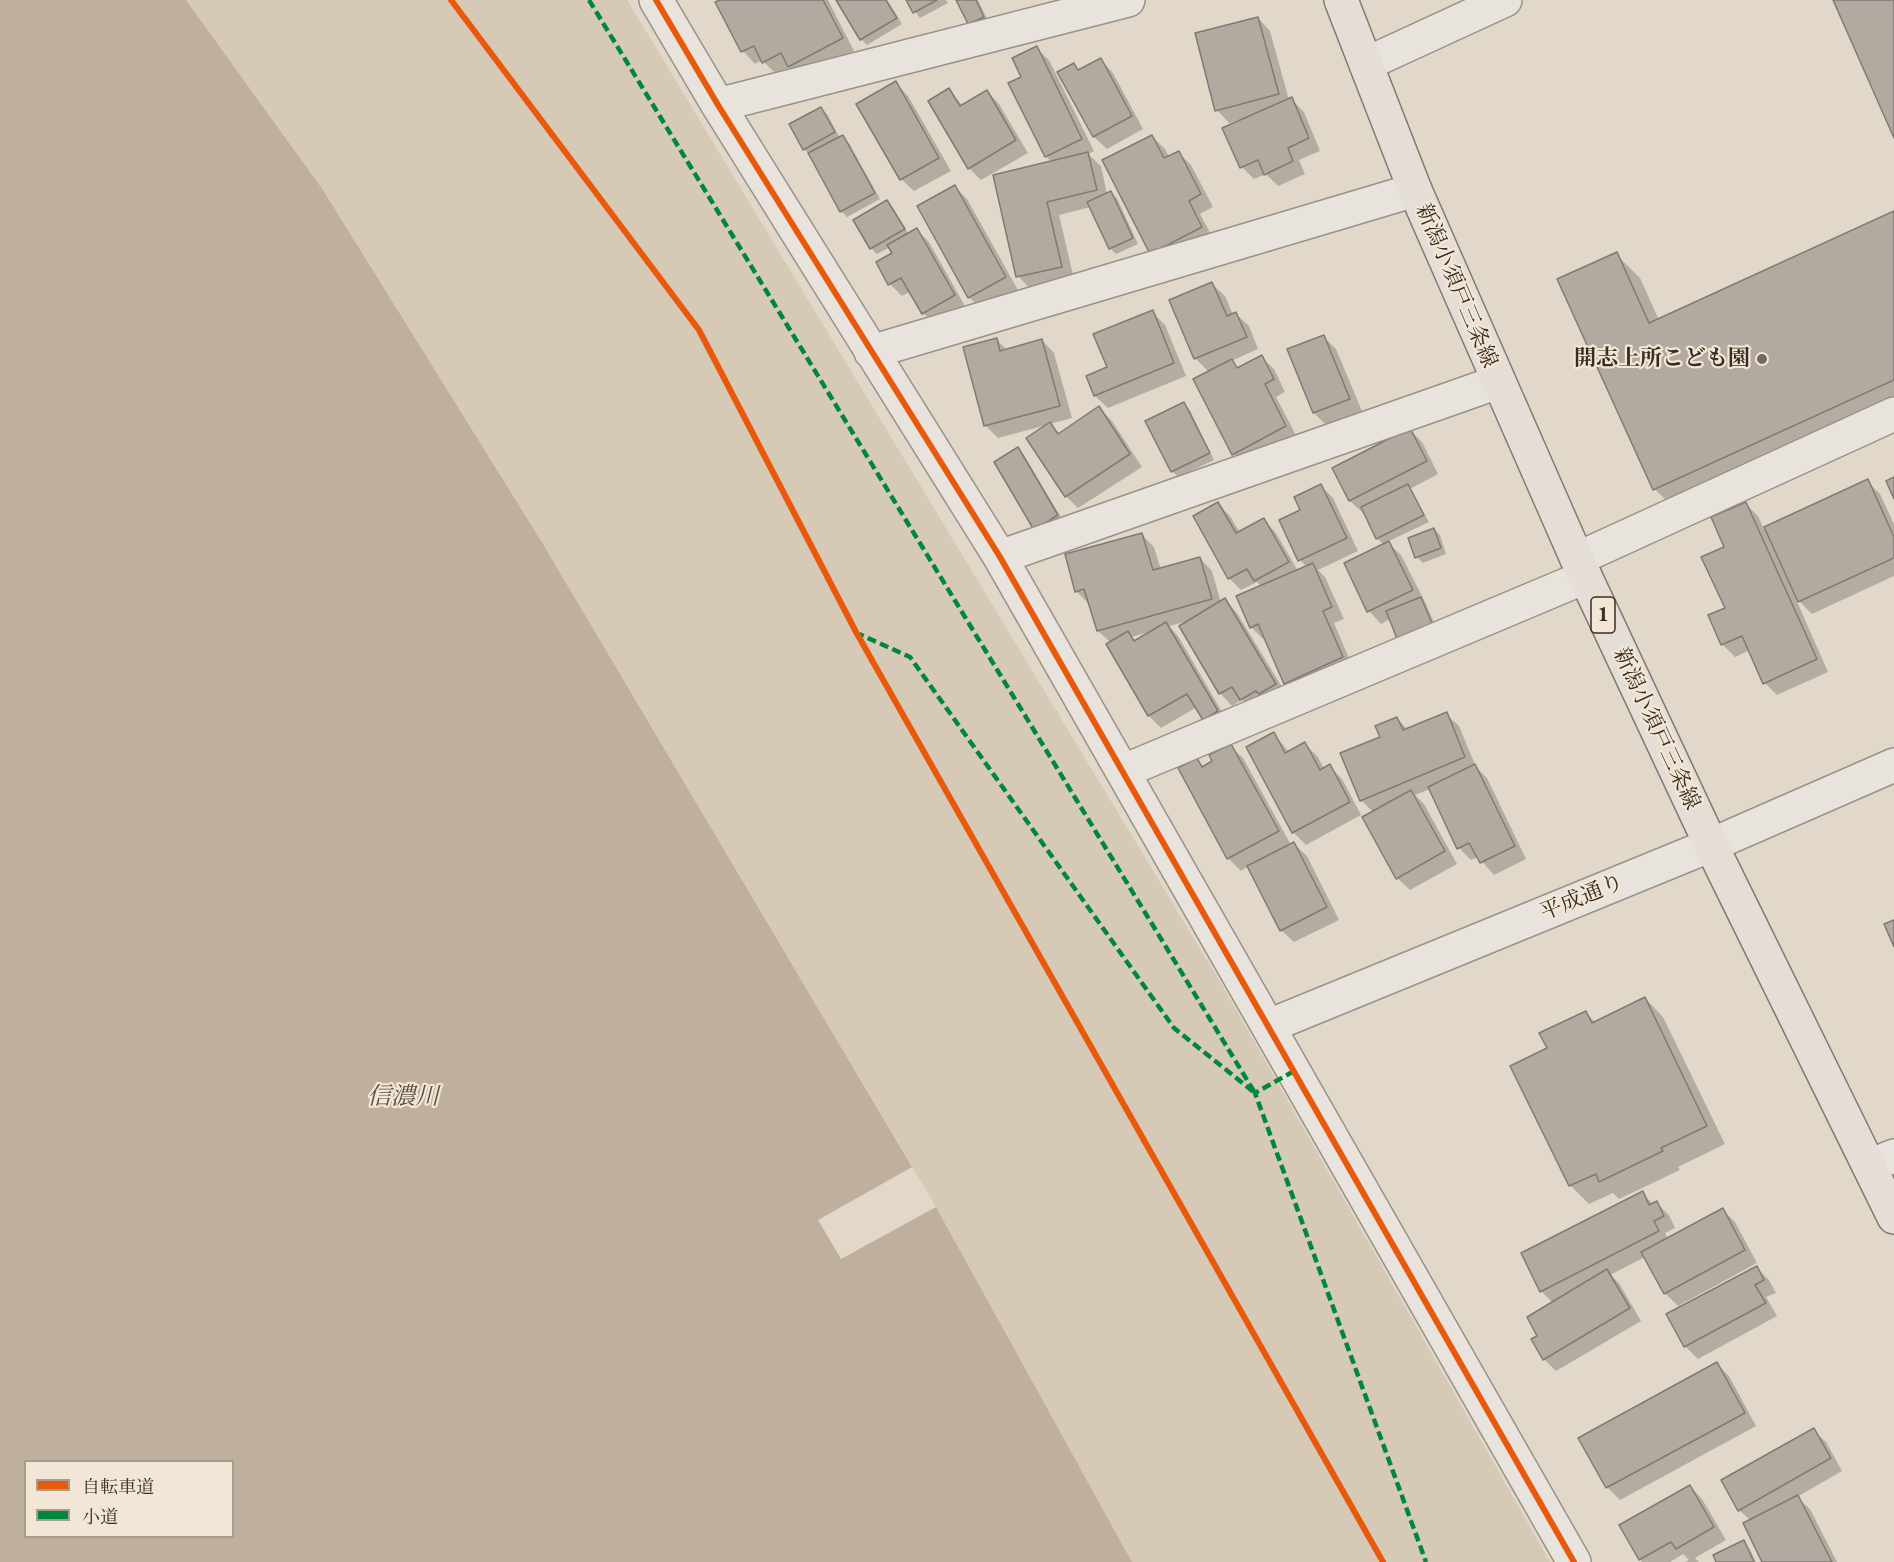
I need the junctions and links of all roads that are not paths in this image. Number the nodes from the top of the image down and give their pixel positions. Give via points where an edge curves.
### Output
1 (656, 0) edge
2 (1128, 0) edge
3 (1341, 0) edge
4 (1505, 0) edge
5 (1366, 64) junction
6 (718, 105) junction
7 (1415, 190) junction
8 (872, 352) junction
9 (1498, 382) junction
10 (1894, 414) edge
11 (1000, 557) junction
12 (1581, 568) junction
13 (1894, 765) edge
14 (1124, 771) junction
15 (1711, 845) junction
16 (1269, 1026) junction
17 (1882, 1161) edge
18 (1894, 1217) edge
19 (1574, 1562) edge

1 - 6 street
2 - 6 street
3 - 5 main road, 新潟小須戸三条線 / 1
4 - 5 street
5 - 7 main road, 新潟小須戸三条線 / 1
6 - 8 street
7 - 8 street
7 - 9 main road, 新潟小須戸三条線 / 1
8 - 11 street
9 - 11 street
9 - 12 main road, 新潟小須戸三条線 / 1
10 - 12 street
11 - 14 street
12 - 14 street
12 - 15 main road, 新潟小須戸三条線 / 1
13 - 15 street, 平成通り
14 - 16 street
15 - 16 street, 平成通り
15 - 17 main road, 新潟小須戸三条線 / 1
16 - 19 street
17 - 18 main road, 新潟小須戸三条線 / 1

